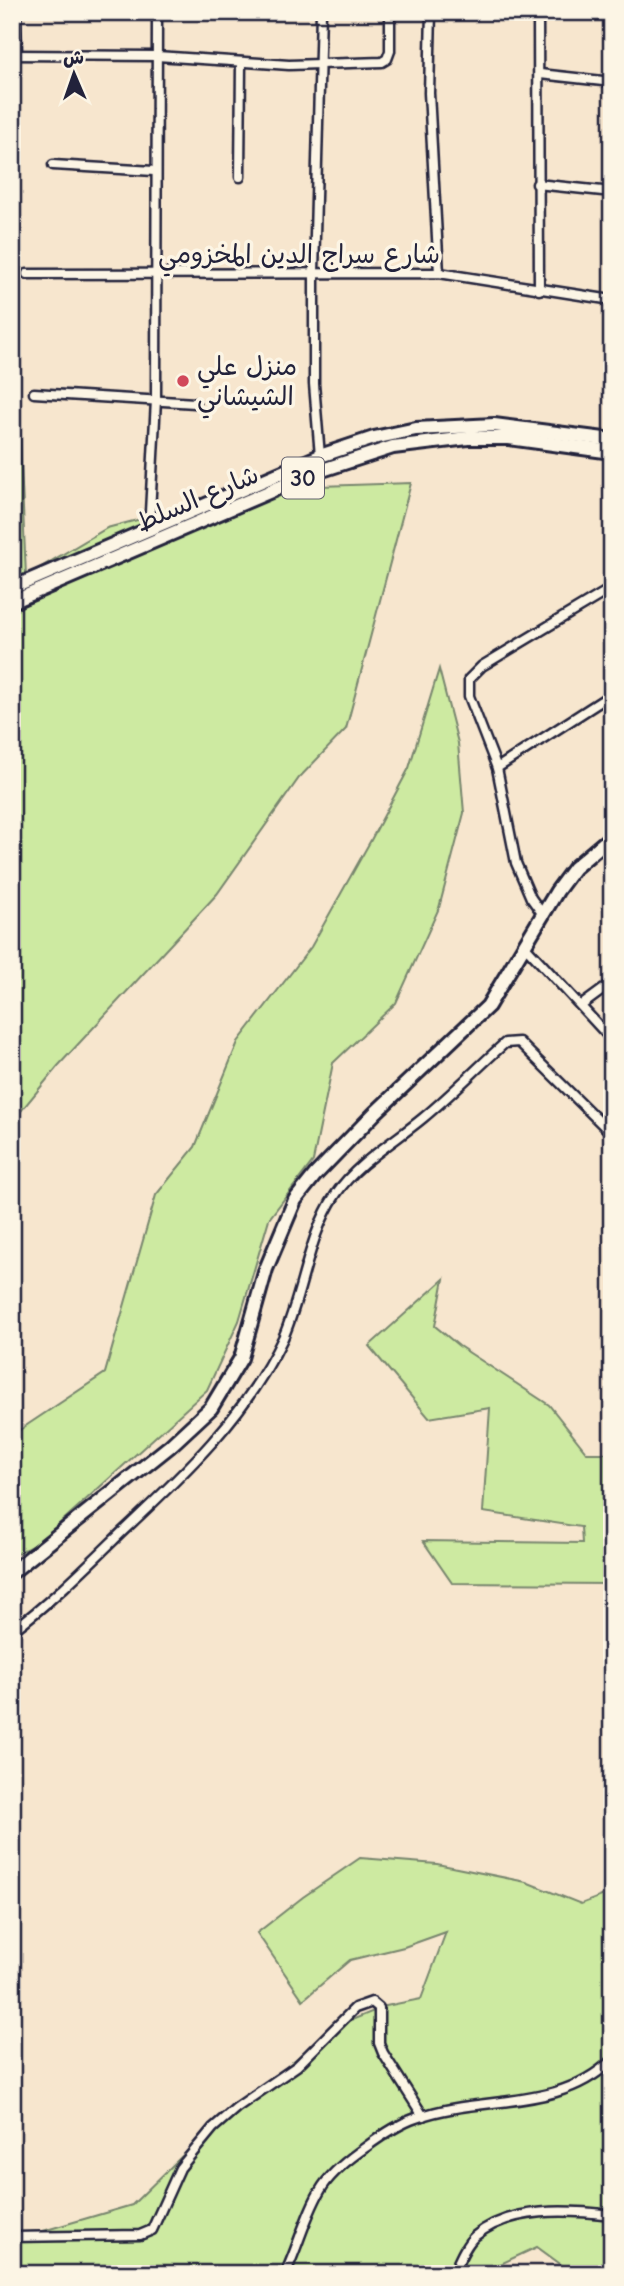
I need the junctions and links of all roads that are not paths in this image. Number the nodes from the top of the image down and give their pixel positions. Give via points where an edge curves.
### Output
1 (16, 12) edge
2 (157, 12) edge
3 (321, 12) edge
4 (390, 12) edge
5 (431, 12) edge
6 (538, 12) edge
7 (14, 55) edge
8 (157, 57) junction
9 (241, 62) junction
10 (320, 66) junction
11 (540, 74) junction
12 (612, 82) edge
13 (54, 165) dead end
14 (154, 171) junction
15 (240, 177) dead end
16 (537, 184) junction
17 (612, 192) edge
18 (314, 272) junction
19 (439, 273) junction
20 (27, 274) dead end
21 (156, 274) junction
22 (538, 290) junction
23 (612, 300) edge
24 (34, 393) dead end
25 (156, 400) junction
26 (195, 403) dead end
27 (612, 440) edge
28 (612, 452) edge
29 (320, 456) junction
30 (149, 531) junction
31 (12, 588) edge
32 (612, 588) edge
33 (12, 602) edge
34 (612, 694) edge
35 (497, 768) junction
36 (612, 836) edge
37 (544, 916) junction
38 (525, 946) junction
39 (612, 983) edge
40 (582, 1006) junction
41 (612, 1040) edge
42 (612, 1135) edge
43 (12, 1572) edge
44 (12, 1631) edge
45 (612, 2060) edge
46 (423, 2116) junction
47 (612, 2215) edge
48 (12, 2237) edge
49 (285, 2274) edge
50 (453, 2274) edge

1 - 7 street
2 - 8 street
3 - 10 street
4 - 10 street via 387,59
5 - 19 street via 429,93
6 - 11 street
7 - 8 street
8 - 9 street
8 - 14 street
9 - 10 street
9 - 15 street
10 - 18 street
11 - 12 street
11 - 16 street
13 - 14 street
14 - 21 street
16 - 17 street
16 - 22 street
18 - 19 street, شارع سراج الدين المخزومي
18 - 21 street, شارع سراج الدين المخزومي
18 - 29 street via 314,384
19 - 22 street, شارع سراج الدين المخزومي
20 - 21 street, شارع سراج الدين المخزومي
21 - 25 street
22 - 23 street, شارع سراج الدين المخزومي
24 - 25 street
25 - 26 street
25 - 30 street
27 - 29 main road, شارع السلط / 30 via 522,427 465,425 387,435
28 - 33 main road, شارع السلط / 30 via 495,438 393,447 313,473
29 - 30 main road, شارع السلط / 30
30 - 31 main road, شارع السلط / 30
32 - 35 street via 482,666 469,679 470,696
34 - 35 street
35 - 37 street via 516,863
36 - 37 main road via 574,868
37 - 38 main road
38 - 40 street
38 - 43 main road via 477,1018 375,1113 295,1200 266,1269 241,1358 212,1408
39 - 40 street
40 - 41 street
42 - 44 street via 519,1042 505,1043 424,1118 359,1169 334,1197 283,1338 233,1420 60,1592
45 - 46 street via 592,2076 545,2096
46 - 48 street via 383,2053 379,2008 366,2002 297,2066 213,2128 174,2178 152,2230 140,2235
46 - 49 street via 398,2126 346,2160 322,2187
47 - 50 street via 555,2212 510,2218 474,2237

